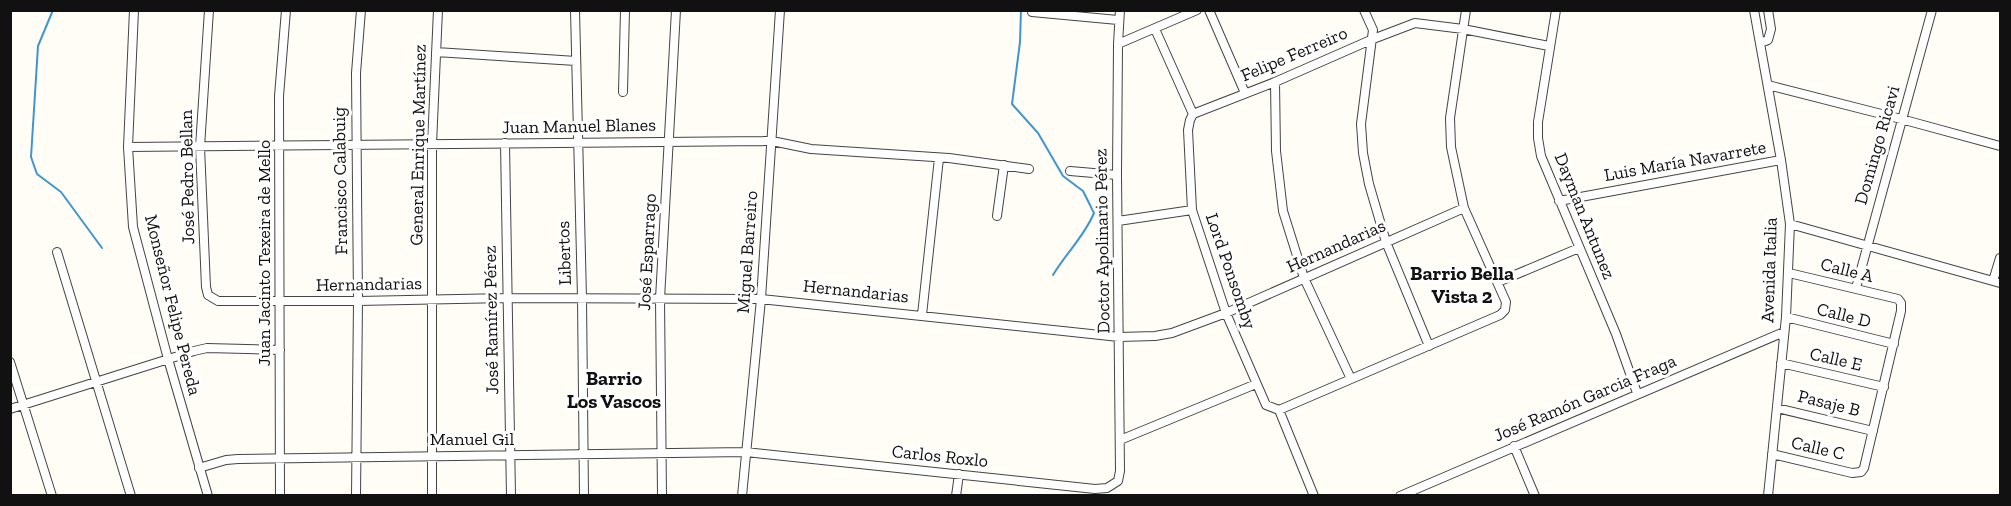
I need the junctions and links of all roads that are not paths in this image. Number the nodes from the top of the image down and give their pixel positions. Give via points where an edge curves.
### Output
1 (134, 10) edge
2 (209, 10) edge
3 (286, 10) edge
4 (361, 10) edge
5 (438, 10) edge
6 (575, 10) edge
7 (625, 10) edge
8 (676, 10) edge
9 (780, 10) edge
10 (1197, 10) edge
11 (1209, 10) edge
12 (1364, 10) edge
13 (1466, 10) edge
14 (1556, 10) edge
15 (1754, 10) edge
16 (1768, 10) edge
17 (1932, 10) edge
18 (1032, 12) edge
19 (1119, 15) edge
20 (1155, 29) junction
21 (1463, 30) junction
22 (1373, 39) junction
23 (1760, 43) junction
24 (1118, 44) junction
25 (1549, 46) junction
26 (436, 52) junction
27 (576, 61) junction
28 (1275, 82) junction
29 (1768, 85) junction
30 (623, 92) dead end
31 (1245, 93) junction
32 (1193, 114) junction
33 (1901, 118) junction
34 (670, 141) junction
35 (772, 141) junction
36 (578, 142) junction
37 (505, 143) junction
38 (356, 144) junction
39 (432, 144) junction
40 (281, 145) junction
41 (2001, 146) edge
42 (128, 147) junction
43 (200, 147) junction
44 (939, 158) junction
45 (1781, 160) junction
46 (1004, 165) junction
47 (1029, 169) dead end
48 (1070, 171) dead end
49 (1117, 175) junction
50 (1559, 201) junction
51 (1464, 208) junction
52 (1192, 210) junction
53 (997, 216) dead end
54 (1118, 221) junction
55 (1790, 224) junction
56 (1386, 242) junction
57 (1866, 246) junction
58 (1579, 248) junction
59 (57, 252) dead end
60 (2001, 258) edge
61 (1789, 273) junction
62 (1304, 278) junction
63 (1498, 282) junction
64 (1997, 282) edge
65 (1856, 288) junction
66 (507, 298) junction
67 (582, 298) junction
68 (761, 298) junction
69 (660, 299) junction
70 (431, 300) junction
71 (218, 301) joint
72 (358, 301) junction
73 (281, 302) junction
74 (1226, 313) junction
75 (922, 315) junction
76 (1786, 317) junction
77 (1784, 332) junction
78 (1119, 338) junction
79 (1894, 344) junction
80 (1429, 346) junction
81 (280, 350) junction
82 (168, 359) junction
83 (10, 362) edge
84 (1781, 363) junction
85 (1351, 379) junction
86 (97, 380) junction
87 (1256, 384) junction
88 (1884, 387) junction
89 (1637, 393) junction
90 (24, 405) junction
91 (1777, 408) junction
92 (10, 410) edge
93 (1279, 410) junction
94 (1873, 431) junction
95 (1120, 440) junction
96 (1514, 446) junction
97 (661, 452) junction
98 (746, 452) junction
99 (1772, 454) junction
100 (432, 455) junction
101 (510, 455) junction
102 (584, 455) junction
103 (356, 457) junction
104 (280, 459) junction
105 (199, 468) junction
106 (1120, 471) joint
107 (958, 474) junction
108 (1063, 485) junction
109 (52, 495) edge
110 (131, 495) edge
111 (208, 495) edge
112 (280, 495) edge
113 (356, 495) edge
114 (432, 495) edge
115 (511, 495) edge
116 (584, 495) edge
117 (662, 495) edge
118 (742, 495) edge
119 (956, 495) edge
120 (1063, 495) edge
121 (1314, 495) edge
122 (1400, 495) edge
123 (1535, 495) edge
124 (1768, 495) edge

1 - 42 street, Monseñor Felipe Pereda
2 - 43 street, José Pedro Bellan
3 - 40 street, Juan Jacinto Texeira de Mello via 279,96
4 - 38 street, Francisco Calabuig
5 - 26 street, General Enrique Martínez
6 - 27 street, Libertos
7 - 30 street
8 - 34 street, José Esparrago
9 - 35 street, Miguel Barreiro
10 - 20 street
11 - 31 street
12 - 22 street
13 - 21 street
14 - 25 street, Dayman Antunez
15 - 23 street, Avenida Italia
16 - 23 street via 1770,36
17 - 33 street, Domingo Ricavi
18 - 19 street
19 - 24 street, Doctor Apolinario Pérez
20 - 24 street
20 - 32 street
21 - 22 street, Felipe Ferreiro via 1415,24
21 - 25 street, Felipe Ferreiro
21 - 51 street via 1450,118 1451,147
22 - 28 street, Felipe Ferreiro
22 - 56 street via 1361,124 1368,184
23 - 29 street, Avenida Italia
24 - 49 street, Doctor Apolinario Pérez
25 - 50 street, Dayman Antunez via 1538,138
26 - 27 street
26 - 39 street, General Enrique Martínez
27 - 36 street, Libertos
28 - 31 street, Felipe Ferreiro
28 - 62 street via 1276,151 1283,211
29 - 33 street
29 - 45 street, Avenida Italia
31 - 32 street, Felipe Ferreiro
32 - 52 street, Lord Ponsomby via 1188,130
33 - 41 street
33 - 57 street, Domingo Ricavi
34 - 35 street, Juan Manuel Blanes
34 - 36 street, Juan Manuel Blanes
34 - 69 street, José Esparrago
35 - 44 street, Juan Manuel Blanes via 840,152
35 - 68 street, Miguel Barreiro
36 - 37 street, Juan Manuel Blanes
36 - 67 street, Libertos
37 - 39 street, Juan Manuel Blanes
37 - 66 street, José Ramírez Pérez
38 - 39 street, Juan Manuel Blanes
38 - 40 street, Juan Manuel Blanes
38 - 72 street, Francisco Calabuig
39 - 70 street, General Enrique Martínez
40 - 43 street, Juan Manuel Blanes
40 - 73 street, Juan Jacinto Texeira de Mello
42 - 43 street, Juan Manuel Blanes
42 - 82 street, Monseñor Felipe Pereda via 134,227
43 - 71 street, José Pedro Bellan via 206,287 208,295
44 - 46 street, Juan Manuel Blanes
44 - 75 street
45 - 50 street, Luis María Navarrete
45 - 55 street, Avenida Italia
46 - 47 street, Juan Manuel Blanes
46 - 53 street
48 - 49 street
49 - 54 street, Doctor Apolinario Pérez
50 - 58 street, Dayman Antunez
51 - 56 street, Hernandarias
51 - 63 street
52 - 54 street
52 - 74 street, Lord Ponsomby
54 - 78 street, Doctor Apolinario Pérez
55 - 57 street
55 - 61 street, Avenida Italia
56 - 62 street, Hernandarias
56 - 80 street
57 - 64 street
57 - 65 street, Domingo Ricavi
58 - 63 street
58 - 89 street, Dayman Antunez
59 - 86 street
60 - 64 street
61 - 65 street, Calle A
61 - 76 street, Avenida Italia
62 - 74 street, Hernandarias
62 - 85 street
63 - 80 street via 1506,302 1500,315
65 - 79 street, Calle A via 1901,303
66 - 67 street, Hernandarias
66 - 70 street, Hernandarias
66 - 101 street, José Ramírez Pérez
67 - 69 street, Hernandarias
67 - 102 street, Libertos
68 - 69 street, Hernandarias
68 - 75 street, Hernandarias
68 - 98 street, Miguel Barreiro
69 - 97 street, José Esparrago
70 - 72 street, Hernandarias
70 - 100 street, General Enrique Martínez
71 - 73 street, Hernandarias
72 - 73 street, Hernandarias
72 - 103 street, Francisco Calabuig
73 - 81 street, Juan Jacinto Texeira de Mello
74 - 78 street, Hernandarias via 1172,333
74 - 87 street, Lord Ponsomby
75 - 78 street, Hernandarias
76 - 77 street, Avenida Italia
76 - 79 street, Calle D
77 - 84 street, Avenida Italia
77 - 89 street, José Ramón Garcia Fraga
78 - 95 street, Doctor Apolinario Pérez
79 - 88 street
80 - 85 street
81 - 82 street via 207,348
81 - 104 street, Juan Jacinto Texeira de Mello
82 - 86 street
82 - 105 street, Monseñor Felipe Pereda
83 - 90 street
84 - 88 street, Calle E
84 - 91 street, Avenida Italia
85 - 93 street
86 - 90 street
86 - 110 street
87 - 93 street, Lord Ponsomby via 1266,405
87 - 95 street
88 - 94 street
89 - 96 street, José Ramón Garcia Fraga
90 - 92 street
90 - 109 street
91 - 94 street, Pasaje B
91 - 99 street, Avenida Italia
93 - 121 street
94 - 99 street, Calle C via 1864,468 1856,473
95 - 106 street, Doctor Apolinario Pérez
96 - 122 street, José Ramón Garcia Fraga
96 - 123 street
97 - 98 street, Manuel Gil
97 - 102 street, Manuel Gil
97 - 117 street, José Esparrago
98 - 107 street, Carlos Roxlo
98 - 118 street, Miguel Barreiro
99 - 124 street, Avenida Italia
100 - 101 street, Manuel Gil
100 - 103 street, Manuel Gil
100 - 114 street, General Enrique Martínez
101 - 102 street, Manuel Gil
101 - 115 street, José Ramírez Pérez
102 - 116 street, Libertos
103 - 104 street, Manuel Gil
103 - 113 street, Francisco Calabuig
104 - 105 street, Manuel Gil via 226,460
104 - 112 street, Juan Jacinto Texeira de Mello
105 - 111 street, Monseñor Felipe Pereda
106 - 108 street, Carlos Roxlo via 1118,481 1107,488
107 - 108 street, Carlos Roxlo
107 - 119 street
108 - 120 street

